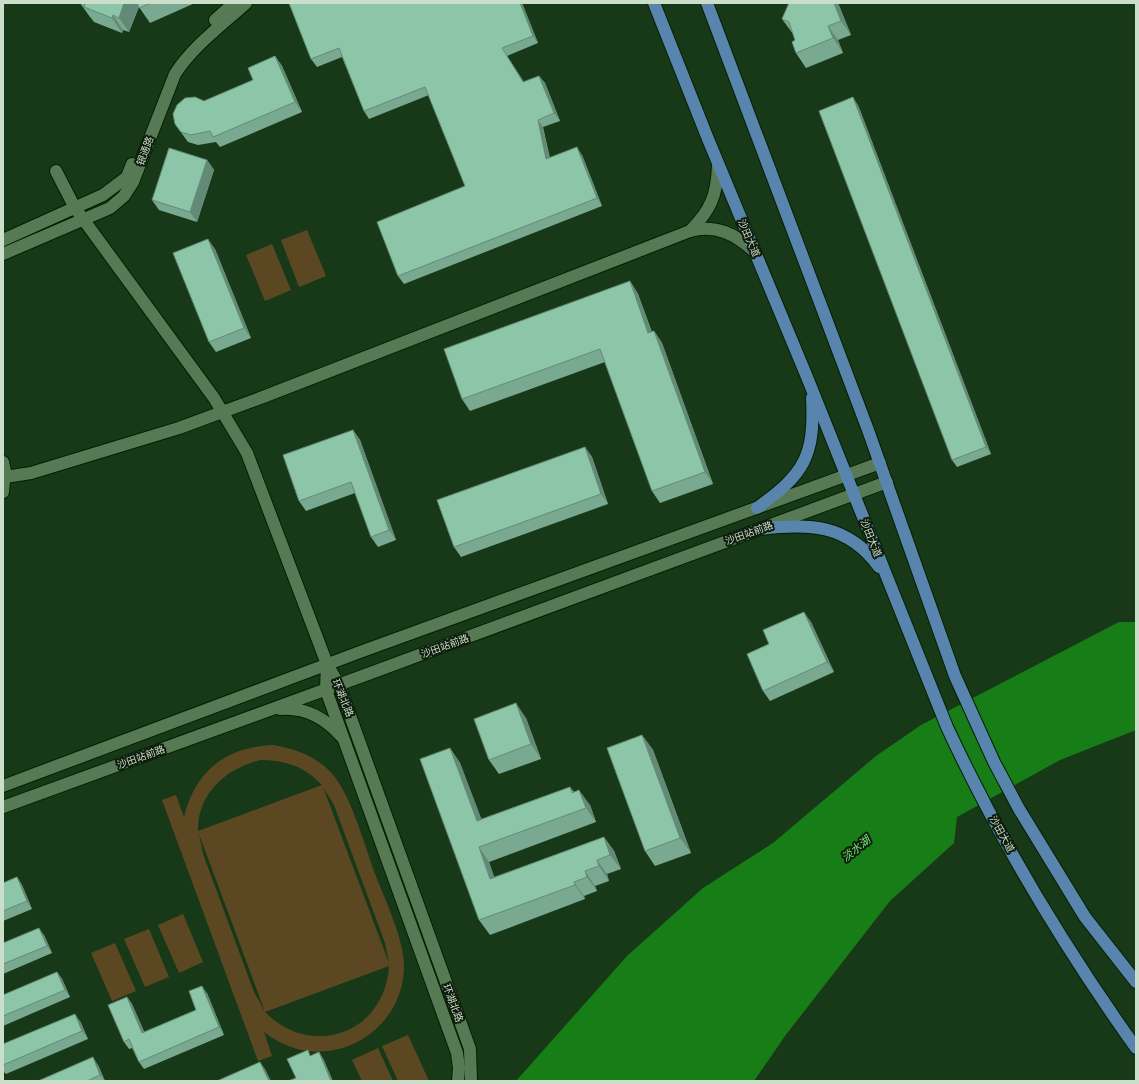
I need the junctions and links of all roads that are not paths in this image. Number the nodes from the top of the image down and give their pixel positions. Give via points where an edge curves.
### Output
1 (234, 3) edge
2 (246, 3) edge
3 (654, 3) edge
4 (707, 3) edge
5 (718, 165) junction
6 (56, 171) dead end
7 (75, 208) junction
8 (84, 220) junction
9 (690, 231) junction
10 (3, 240) edge
11 (754, 251) junction
12 (3, 254) edge
13 (807, 377) junction
14 (223, 412) junction
15 (3, 462) edge
16 (880, 463) junction
17 (846, 475) junction
18 (5, 477) junction
19 (887, 482) junction
20 (3, 492) edge
21 (854, 494) junction
22 (757, 508) junction
23 (760, 529) junction
24 (887, 578) junction
25 (327, 664) junction
26 (339, 685) junction
27 (326, 690) junction
28 (271, 710) junction
29 (343, 738) junction
30 (3, 786) edge
31 (3, 807) edge
32 (1136, 982) edge
33 (1136, 1048) edge
34 (458, 1081) edge
35 (471, 1081) edge

1 - 7 street, 银通路 via 176,56 127,177 103,195
2 - 8 street, 银通路 via 182,62 133,182 124,196 110,208
3 - 5 main road, 沙田大道
4 - 16 main road
5 - 9 street via 718,182 714,198 707,212
5 - 11 main road, 沙田大道
6 - 7 street
7 - 8 street
7 - 10 street, 银通路
8 - 12 street, 银通路
8 - 14 street
9 - 11 street via 700,228 727,232
9 - 14 street
11 - 13 main road, 沙田大道
13 - 17 main road, 沙田大道
13 - 22 main road via 813,413 810,447 803,465 782,490
14 - 18 street via 105,451 31,473
14 - 25 street via 247,453
15 - 18 street
16 - 17 street, 沙田站前路
16 - 19 main road
17 - 21 main road, 沙田大道
17 - 22 street, 沙田站前路
18 - 20 street
19 - 21 street, 沙田站前路
19 - 32 main road via 955,676 994,762 1085,917
21 - 23 street, 沙田站前路
21 - 24 main road, 沙田大道
22 - 25 street, 沙田站前路
23 - 24 main road via 791,525 811,526 839,533 858,545 874,560
23 - 26 street, 沙田站前路
24 - 33 main road, 沙田大道 via 930,686 969,774 1091,983
25 - 26 street, 环湖北路
25 - 27 street, 环湖北路
25 - 30 street, 沙田站前路
26 - 27 street, 沙田站前路
26 - 35 street, 环湖北路 via 470,1049
27 - 28 street, 沙田站前路
27 - 29 street, 环湖北路
28 - 29 street via 287,709 314,715 332,726
28 - 31 street, 沙田站前路
29 - 34 street, 环湖北路 via 457,1053

